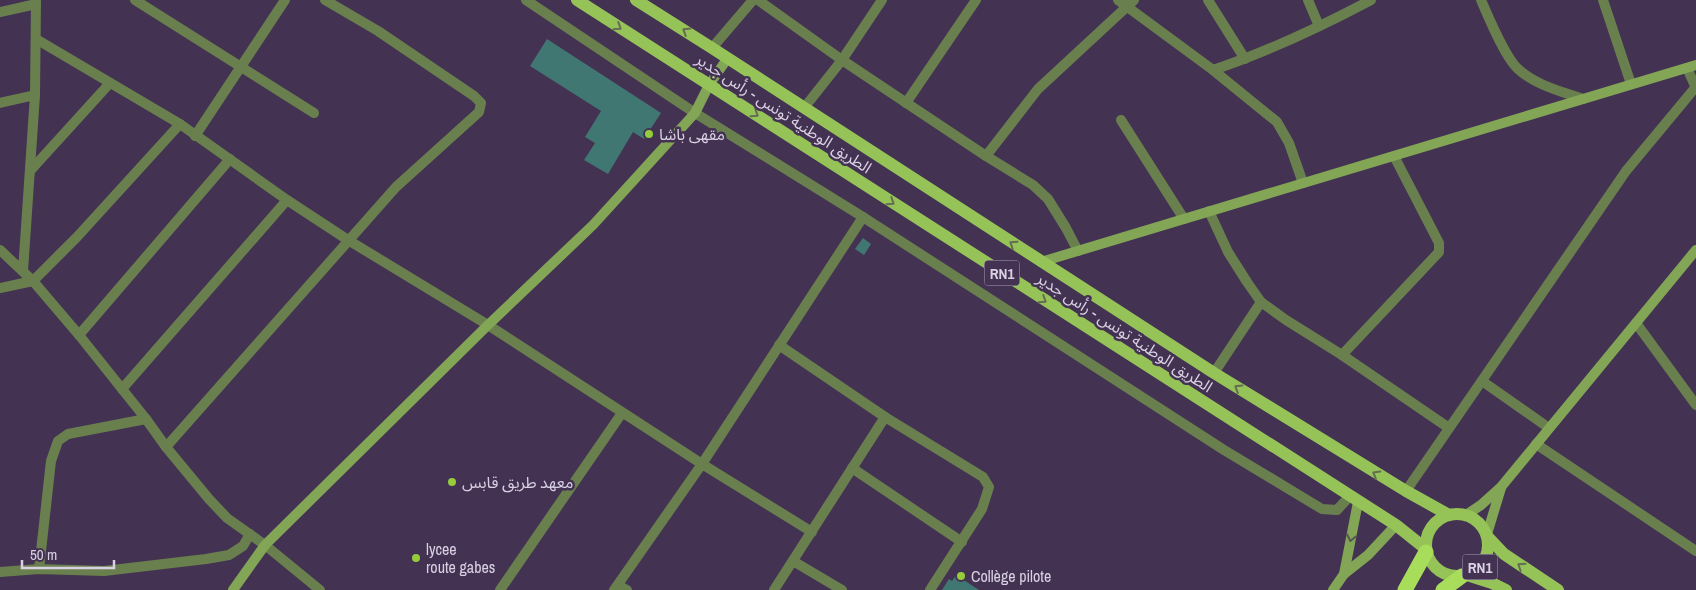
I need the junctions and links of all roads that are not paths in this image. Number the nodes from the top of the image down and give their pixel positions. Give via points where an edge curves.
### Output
1 (135, 0) edge
2 (285, 0) edge
3 (325, 0) edge
4 (526, 0) edge
5 (577, 0) edge
6 (636, 0) edge
7 (753, 0) edge
8 (758, 0) edge
9 (882, 0) edge
10 (976, 0) edge
11 (1208, 0) edge
12 (1308, 0) edge
13 (1371, 0) edge
14 (1481, 0) edge
15 (1603, 0) edge
16 (36, 2) edge
17 (1126, 2) edge
18 (0, 12) edge
19 (1319, 26) junction
20 (36, 39) junction
21 (712, 48) junction
22 (727, 59) junction
23 (842, 60) junction
24 (1245, 60) junction
25 (1691, 66) edge
26 (241, 67) junction
27 (1213, 70) junction
28 (110, 83) junction
29 (1631, 84) junction
30 (709, 85) junction
31 (1696, 88) edge
32 (35, 95) junction
33 (1583, 99) junction
34 (0, 103) edge
35 (906, 103) junction
36 (804, 108) junction
37 (314, 113) dead end
38 (695, 113) junction
39 (1121, 120) dead end
40 (180, 124) junction
41 (195, 136) junction
42 (986, 156) junction
43 (1394, 156) junction
44 (230, 159) junction
45 (30, 171) junction
46 (1303, 183) junction
47 (287, 200) junction
48 (1209, 211) junction
49 (862, 217) junction
50 (1184, 219) junction
51 (348, 240) junction
52 (0, 250) edge
53 (1696, 250) edge
54 (1078, 251) junction
55 (1041, 262) junction
56 (23, 271) junction
57 (34, 282) junction
58 (0, 288) edge
59 (1261, 302) junction
60 (1636, 323) junction
61 (488, 325) junction
62 (79, 335) junction
63 (779, 345) junction
64 (1342, 355) junction
65 (1214, 373) junction
66 (1482, 381) junction
67 (122, 388) junction
68 (1696, 405) edge
69 (622, 412) junction
70 (885, 417) junction
71 (146, 419) junction
72 (1448, 428) junction
73 (1549, 428) junction
74 (1536, 444) junction
75 (166, 447) junction
76 (702, 464) junction
77 (852, 468) junction
78 (1501, 487) junction
79 (1406, 491) junction
80 (1354, 500) junction
81 (1449, 515) junction
82 (1466, 515) junction
83 (1396, 525) junction
84 (812, 532) junction
85 (250, 534) junction
86 (1487, 535) junction
87 (962, 542) junction
88 (265, 545) junction
89 (1426, 550) junction
90 (1696, 552) edge
91 (793, 561) junction
92 (39, 569) junction
93 (0, 572) edge
94 (1344, 574) junction
95 (1464, 576) junction
96 (620, 588) edge
97 (234, 590) edge
98 (320, 590) edge
99 (500, 590) edge
100 (774, 590) edge
101 (842, 590) edge
102 (930, 590) edge
103 (1333, 590) edge
104 (1405, 590) edge
105 (1443, 590) edge
106 (1506, 590) edge
107 (1558, 590) edge

1 - 26 street
2 - 26 street
3 - 51 street via 378,31 481,103 479,112 396,187
4 - 38 street
5 -> 30 main road, الطريق الوطنية تونس - رأس جدير / RN1
21 -> 6 main road, الطريق الوطنية تونس - رأس جدير / RN1
7 - 21 street
8 - 23 street
9 - 23 street
10 - 35 street
11 - 24 street
12 - 19 street
13 - 19 street
14 - 33 street via 1516,67 1534,80
15 - 29 street
16 - 18 street
16 - 20 street
17 - 27 street
17 - 42 street via 1038,89
19 - 24 street
20 - 28 street
20 - 32 street
21 - 22 main road, الطريق الوطنية تونس - رأس جدير / RN1
22 - 30 street
22 - 36 main road, الطريق الوطنية تونس - رأس جدير / RN1
23 - 35 street
23 - 36 street
24 - 27 street
25 - 29 street
25 - 31 street
26 - 37 street
26 - 41 street
27 - 46 street via 1277,122 1289,143
28 - 40 street
28 - 45 street
29 - 33 street
30 - 38 street
30 -> 80 main road, الطريق الوطنية تونس - رأس جدير / RN1
31 - 66 street via 1626,171
32 - 34 street
32 - 45 street
33 - 43 street
35 - 42 street
55 -> 36 main road, الطريق الوطنية تونس - رأس جدير / RN1
38 - 49 street
38 - 61 street via 593,225
39 - 50 street
40 - 41 street
40 - 57 street
41 - 44 street
42 - 54 street via 1034,185 1048,199
43 - 46 street
43 - 64 street via 1440,248
44 - 47 street
44 - 62 street
45 - 56 street
46 - 48 street
47 - 51 street
47 - 67 street
48 - 50 street
48 - 59 street via 1228,252
49 - 63 street
49 - 80 street via 1216,445 1312,503 1337,510
50 - 54 street
51 - 61 street
51 - 75 street
52 - 56 street
53 - 60 street
54 - 55 street
55 - 65 main road, الطريق الوطنية تونس - رأس جدير / RN1
56 - 57 street
57 - 58 street
57 - 62 street
59 - 64 street
59 - 65 street
60 - 68 street
60 - 73 street
61 - 69 street
61 - 88 street
62 - 67 street
63 - 70 street
63 - 76 street
64 - 72 street
79 -> 65 main road, الطريق الوطنية تونس - رأس جدير / RN1
66 - 72 street
66 - 73 street
67 - 71 street
69 - 76 street
69 - 99 street
70 - 77 street
70 - 87 street via 983,477 989,487 982,509
71 - 75 street
71 - 92 street via 68,434 58,441 51,461
72 - 79 street
73 - 74 street
74 - 78 street
74 - 90 street
75 - 85 street via 227,518
76 - 84 street
76 - 96 street
77 - 84 street
77 - 87 street
78 - 82 street
78 - 86 street
79 - 81 main road, الطريق الوطنية تونس - رأس جدير / RN1
80 - 83 main road, الطريق الوطنية تونس - رأس جدير / RN1
80 -> 94 street
81 - 82 main road, RN1
81 - 89 main road via 1441,518 1429,531
82 - 86 main road, RN1 via 1478,522
83 - 89 main road, الطريق الوطنية تونس - رأس جدير / RN1
83 - 94 street
84 - 91 street
85 - 88 street
85 - 92 street via 243,546 228,554 206,559 104,571
86 - 95 main road, RN1 via 1487,556 1476,571
107 -> 86 main road, RN1 via 1504,554
87 - 102 street
88 - 97 street
88 - 98 street
89 - 95 main road, RN1 via 1429,561 1443,574
89 - 104 highway
91 - 100 street
91 - 101 street
92 - 93 street
94 - 103 street
95 - 105 highway, RN1
95 - 106 main road, RN1

